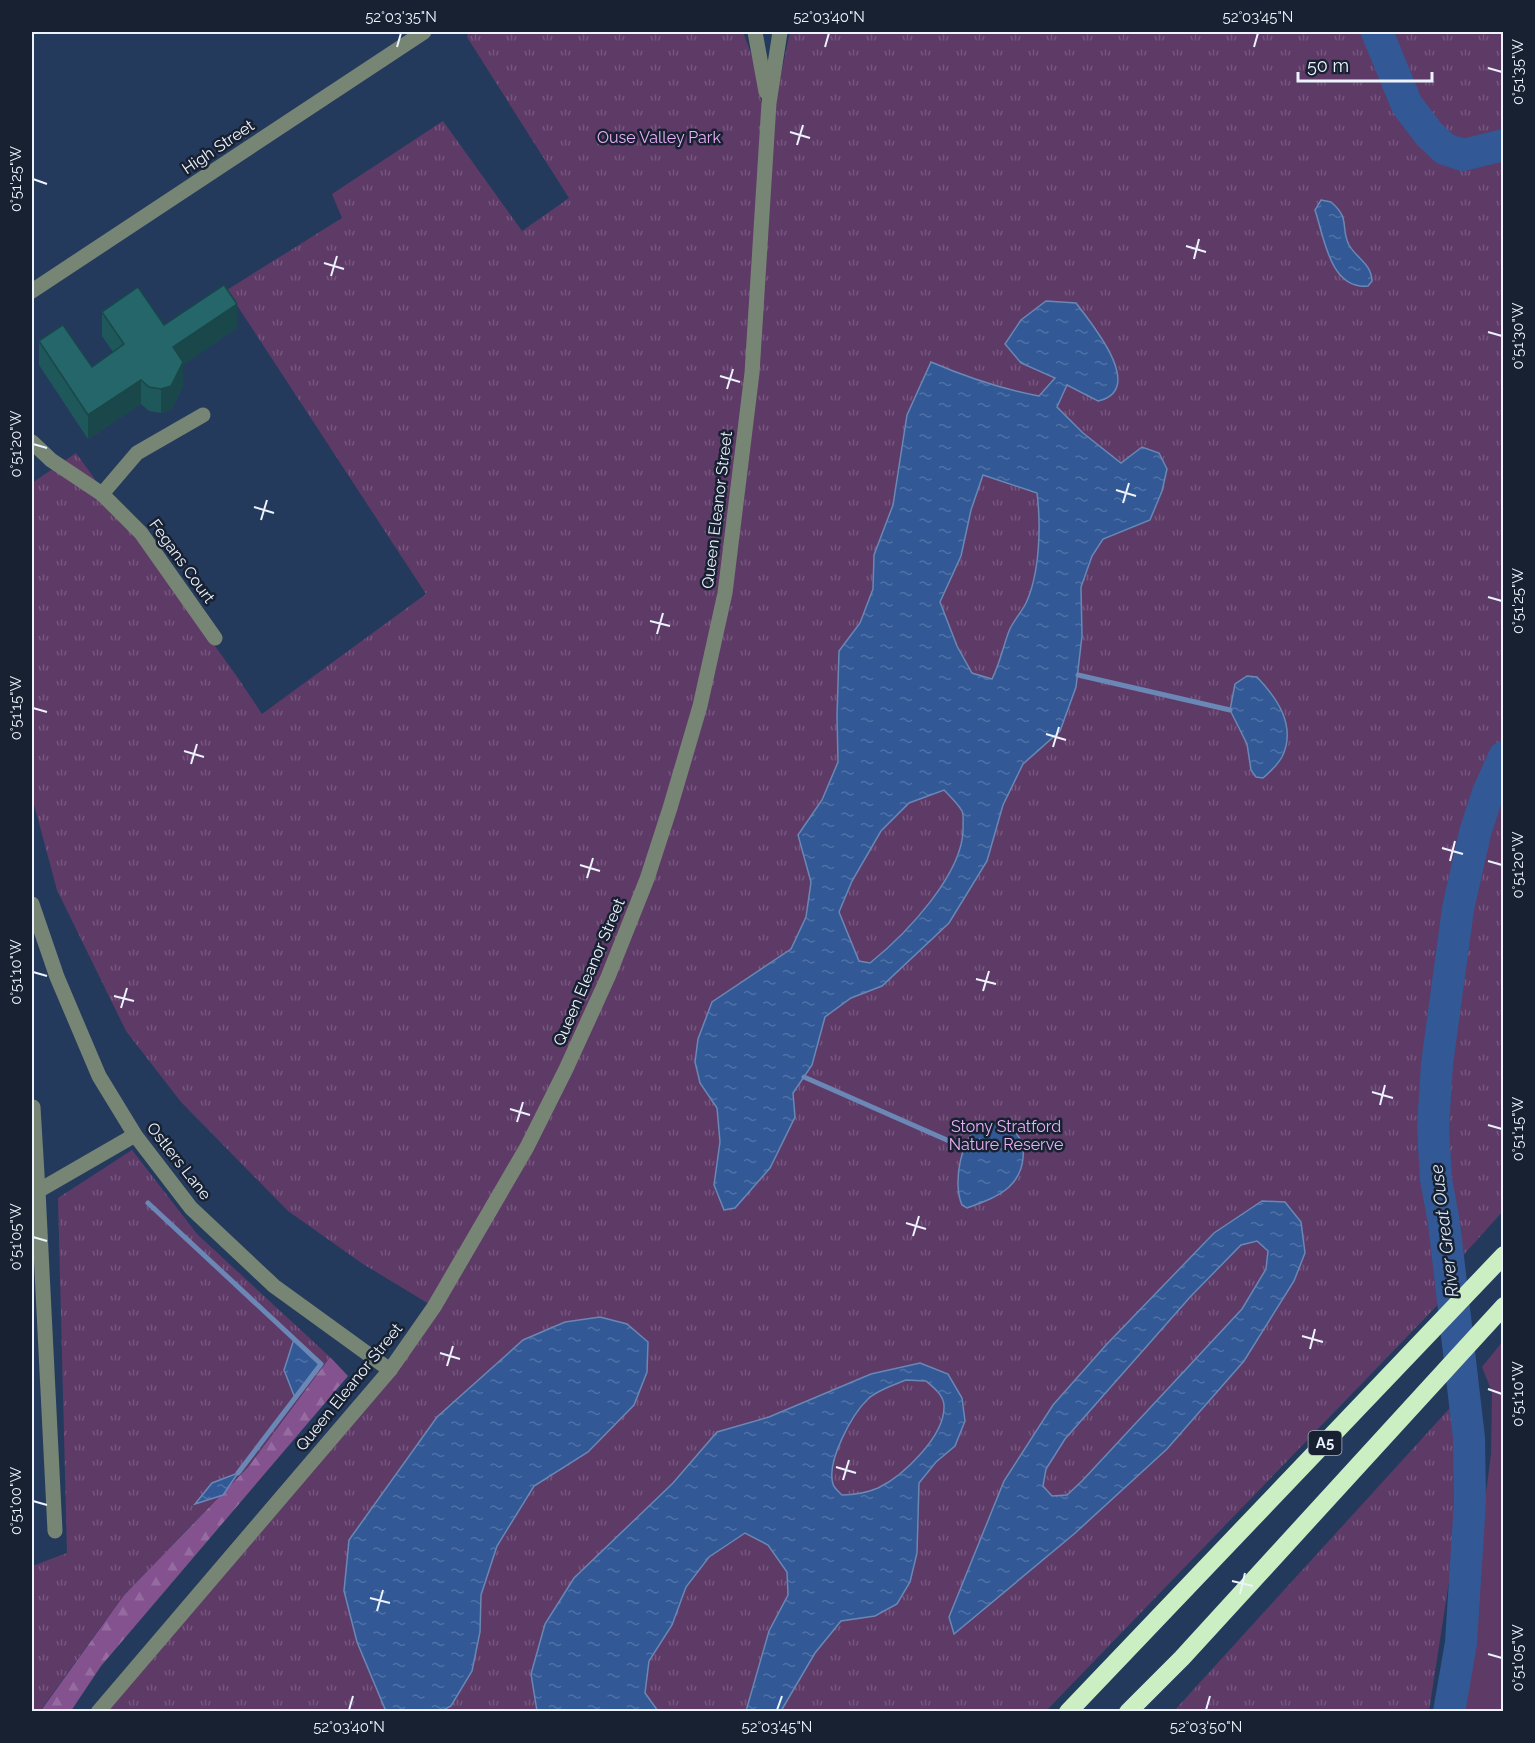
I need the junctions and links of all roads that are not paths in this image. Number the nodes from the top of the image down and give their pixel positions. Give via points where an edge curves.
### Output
1 (424, 32) edge
2 (755, 32) edge
3 (780, 32) edge
4 (768, 104) junction
5 (32, 291) edge
6 (203, 416) dead end
7 (32, 442) edge
8 (102, 494) junction
9 (215, 638) dead end
10 (32, 904) edge
11 (33, 1107) dead end
12 (135, 1135) junction
13 (38, 1191) junction
14 (1503, 1256) edge
15 (1503, 1306) edge
16 (390, 1370) junction
17 (55, 1531) dead end
18 (98, 1712) edge
19 (1068, 1712) edge
20 (1128, 1712) edge

1 - 5 street, High Street
2 - 4 street, Queen Eleanor Street
3 - 4 street, Queen Eleanor Street
4 - 16 street, Queen Eleanor Street via 752,373 725,593 700,706 670,808 647,879 566,1070 527,1147 434,1307
6 - 8 street via 137,453
7 - 8 street, Fegans Court via 51,460
8 - 9 street, Fegans Court via 141,533
10 - 12 street, Ostlers Lane via 57,977 99,1076
11 - 13 street
12 - 13 street
12 - 16 street, Ostlers Lane via 190,1208 274,1286
13 - 17 street
14 - 19 highway, A5
15 - 20 highway, A5 via 1182,1658
16 - 18 street, Queen Eleanor Street

